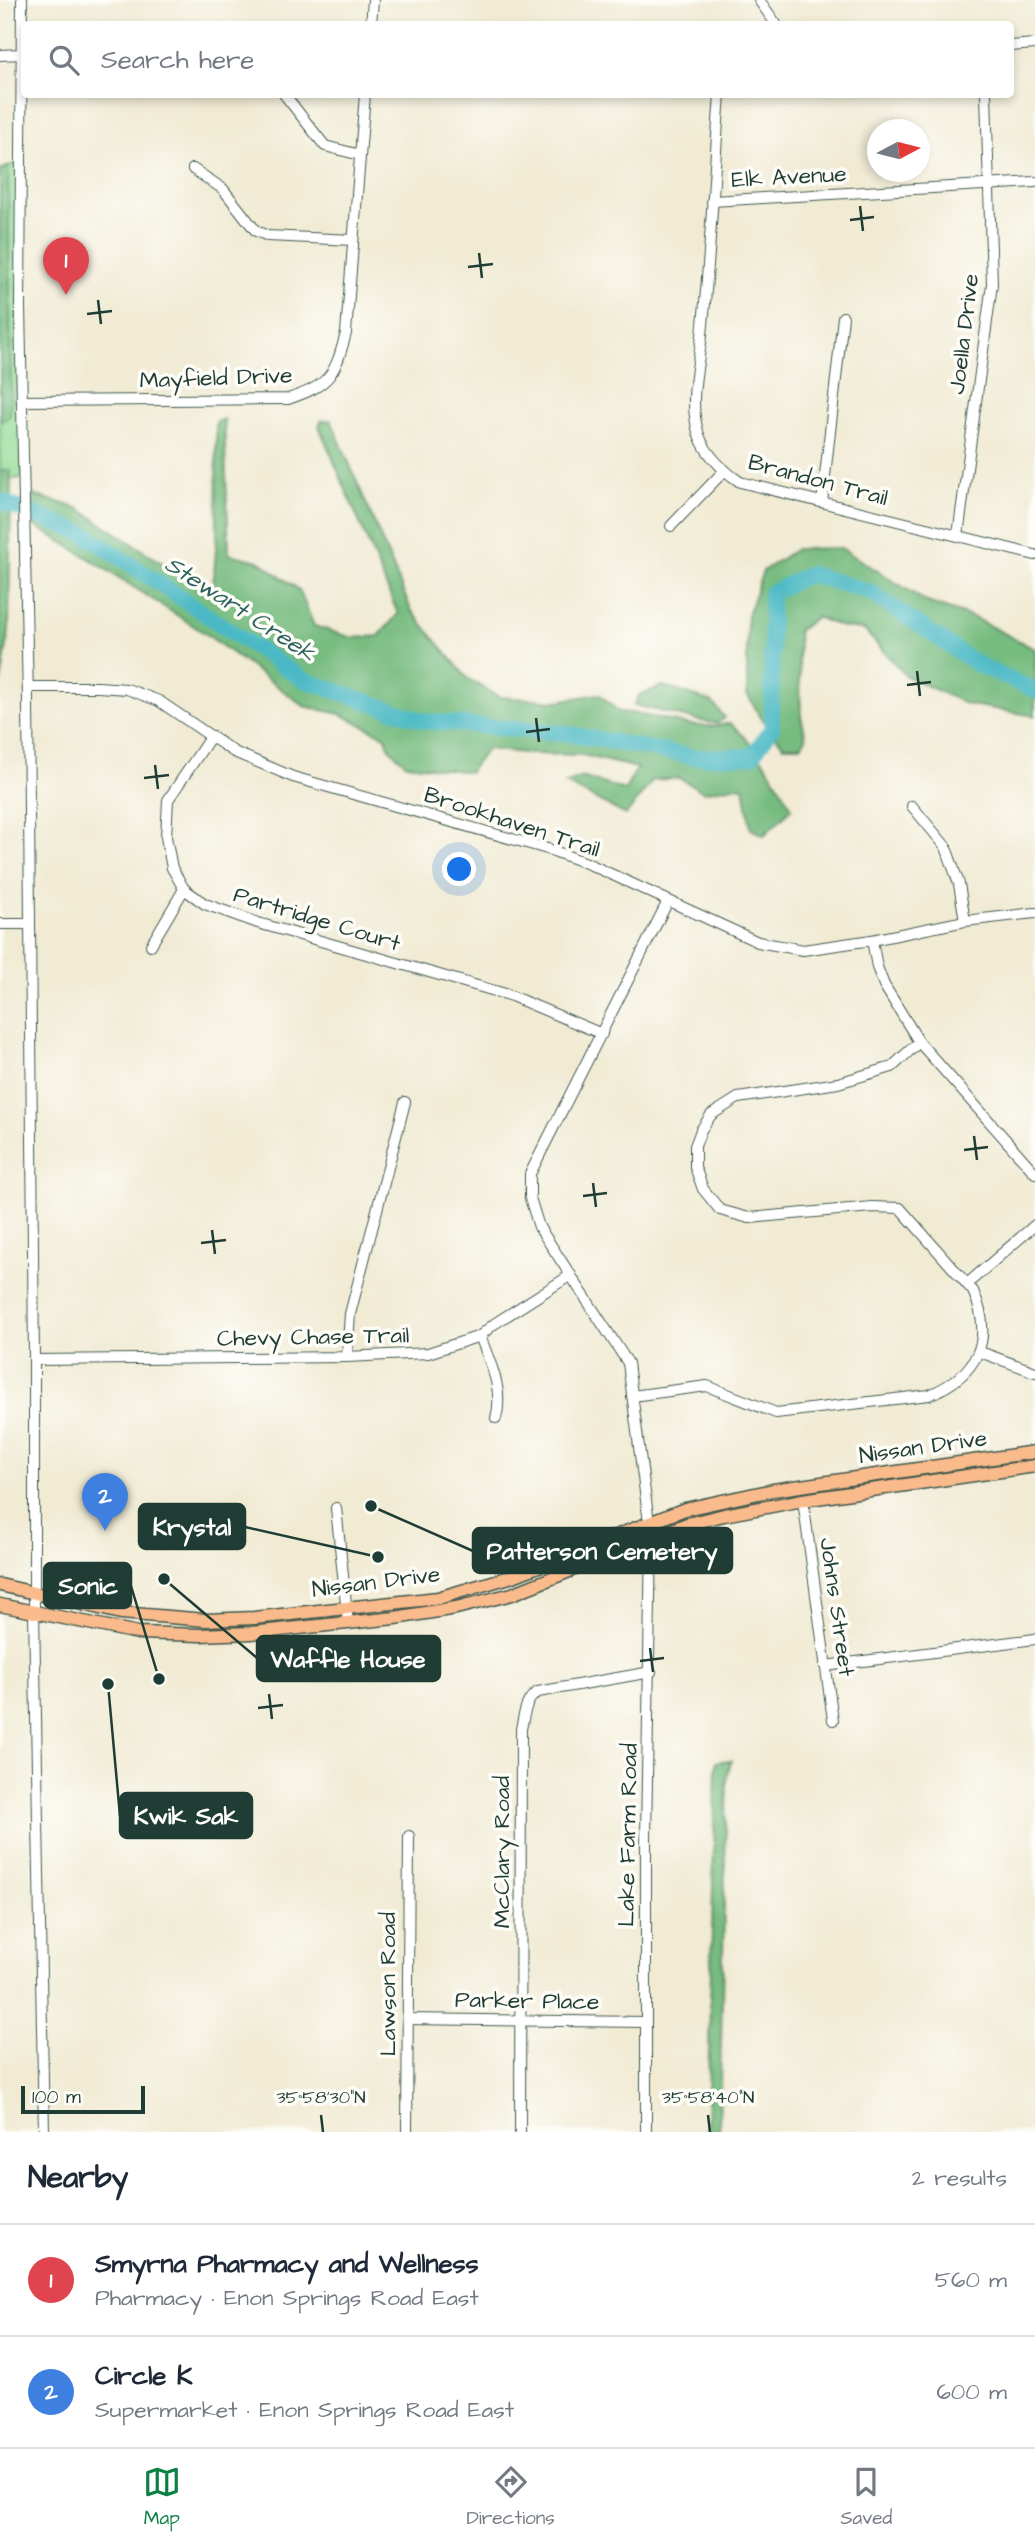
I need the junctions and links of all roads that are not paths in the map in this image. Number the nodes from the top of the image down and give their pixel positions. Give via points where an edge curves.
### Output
1 (22, 0) edge
2 (373, 0) edge
3 (759, 0) edge
4 (22, 21) edge
5 (371, 21) edge
6 (770, 21) edge
7 (1035, 44) edge
8 (1014, 46) edge
9 (21, 54) edge
10 (0, 55) edge
11 (22, 98) edge
12 (287, 98) edge
13 (365, 98) edge
14 (720, 98) edge
15 (986, 98) edge
16 (360, 155) junction
17 (193, 169) dead end
18 (1035, 182) edge
19 (988, 184) junction
20 (712, 201) junction
21 (353, 240) junction
22 (843, 317) dead end
23 (22, 401) junction
24 (725, 470) junction
25 (822, 502) junction
26 (671, 526) dead end
27 (958, 535) junction
28 (1035, 555) edge
29 (28, 687) junction
30 (211, 736) junction
31 (912, 806) dead end
32 (184, 889) junction
33 (668, 901) junction
34 (1035, 913) edge
35 (965, 921) junction
36 (0, 924) edge
37 (30, 924) junction
38 (872, 940) junction
39 (152, 945) dead end
40 (602, 1034) junction
41 (919, 1042) junction
42 (405, 1102) dead end
43 (1035, 1173) edge
44 (1035, 1225) edge
45 (571, 1275) junction
46 (967, 1284) junction
47 (480, 1336) junction
48 (980, 1352) junction
49 (347, 1357) junction
50 (34, 1360) junction
51 (1035, 1372) edge
52 (632, 1396) junction
53 (496, 1418) dead end
54 (1035, 1452) edge
55 (1035, 1466) edge
56 (803, 1500) junction
57 (336, 1507) dead end
58 (649, 1524) junction
59 (651, 1538) junction
60 (0, 1585) edge
61 (34, 1593) junction
62 (0, 1605) edge
63 (347, 1608) junction
64 (34, 1613) junction
65 (348, 1623) junction
66 (1035, 1639) edge
67 (825, 1666) junction
68 (650, 1672) junction
69 (833, 1720) dead end
70 (409, 1836) dead end
71 (407, 2019) junction
72 (520, 2021) junction
73 (646, 2022) junction
74 (44, 2132) edge
75 (407, 2132) edge
76 (520, 2132) edge
77 (646, 2132) edge

1 - 4 street
2 - 5 street
3 - 6 street
7 - 8 street
9 - 10 street
11 - 23 street
12 - 16 street via 325,146
13 - 16 street, Mayfield Drive
14 - 20 street, Brandon Trail
15 - 19 street, Joella Drive
16 - 21 street, Mayfield Drive
17 - 21 street via 223,189 256,231 268,236
18 - 19 street, Elk Avenue
19 - 20 street, Elk Avenue
19 - 27 street, Joella Drive via 992,284
20 - 24 street, Brandon Trail via 692,400 699,436
21 - 23 street, Mayfield Drive via 346,333 339,360 318,387 288,398
22 - 25 street
23 - 29 street
24 - 25 street, Brandon Trail via 740,482
24 - 26 street
25 - 27 street, Brandon Trail
27 - 28 street, Brandon Trail
29 - 30 street, Brookhaven Trail via 127,690 159,701
29 - 37 street
30 - 32 street via 168,800 166,837 173,868
30 - 33 street, Brookhaven Trail via 234,752 293,777 551,850
31 - 35 street via 946,847
32 - 39 street
32 - 40 street, Partridge Court via 205,904 258,923 509,995
33 - 38 street, Brookhaven Trail via 758,942 803,950
33 - 40 street
34 - 35 street, Brookhaven Trail
35 - 38 street, Brookhaven Trail
36 - 37 street
37 - 50 street
38 - 41 street via 884,985
40 - 45 street, Lake Farm Road via 530,1174 530,1198 539,1227
41 - 43 street
41 - 46 street via 892,1068 838,1083 738,1098 711,1115 701,1130 695,1167 703,1189 719,1210 749,1218 872,1206 900,1208
42 - 49 street via 350,1314
44 - 46 street
45 - 47 street, Chevy Chase Trail
45 - 52 street, Lake Farm Road via 628,1363
46 - 48 street via 981,1307
47 - 49 street, Chevy Chase Trail via 428,1353
47 - 53 street via 497,1379
48 - 51 street
48 - 52 street via 952,1385 929,1395 776,1413 707,1386
49 - 50 street, Chevy Chase Trail
50 - 61 street
52 - 58 street, Lake Farm Road
54 - 58 main road, Nissan Drive via 773,1490 685,1509
55 - 56 main road, Nissan Drive
56 - 59 main road, Nissan Drive via 687,1524
56 - 67 street, Johns Street
57 - 63 street
58 - 59 street, Lake Farm Road
58 - 63 main road, Nissan Drive via 461,1592
59 - 65 main road, Nissan Drive via 512,1594 456,1608
59 - 68 street, Lake Farm Road
60 - 61 main road, Nissan Drive
61 - 63 main road, Nissan Drive via 121,1613 206,1620
61 - 64 street
62 - 64 main road, Nissan Drive
63 - 65 street
64 - 65 main road, Nissan Drive via 138,1633 200,1635
64 - 74 street
66 - 67 street
67 - 69 street, Johns Street
68 - 72 street, McClary Road via 538,1692 526,1705 521,1729
68 - 73 street, Lake Farm Road
70 - 71 street, Lawson Road
71 - 72 street, Parker Place
71 - 75 street, Lawson Road
72 - 73 street, Parker Place
72 - 76 street, McClary Road
73 - 77 street, Lake Farm Road

